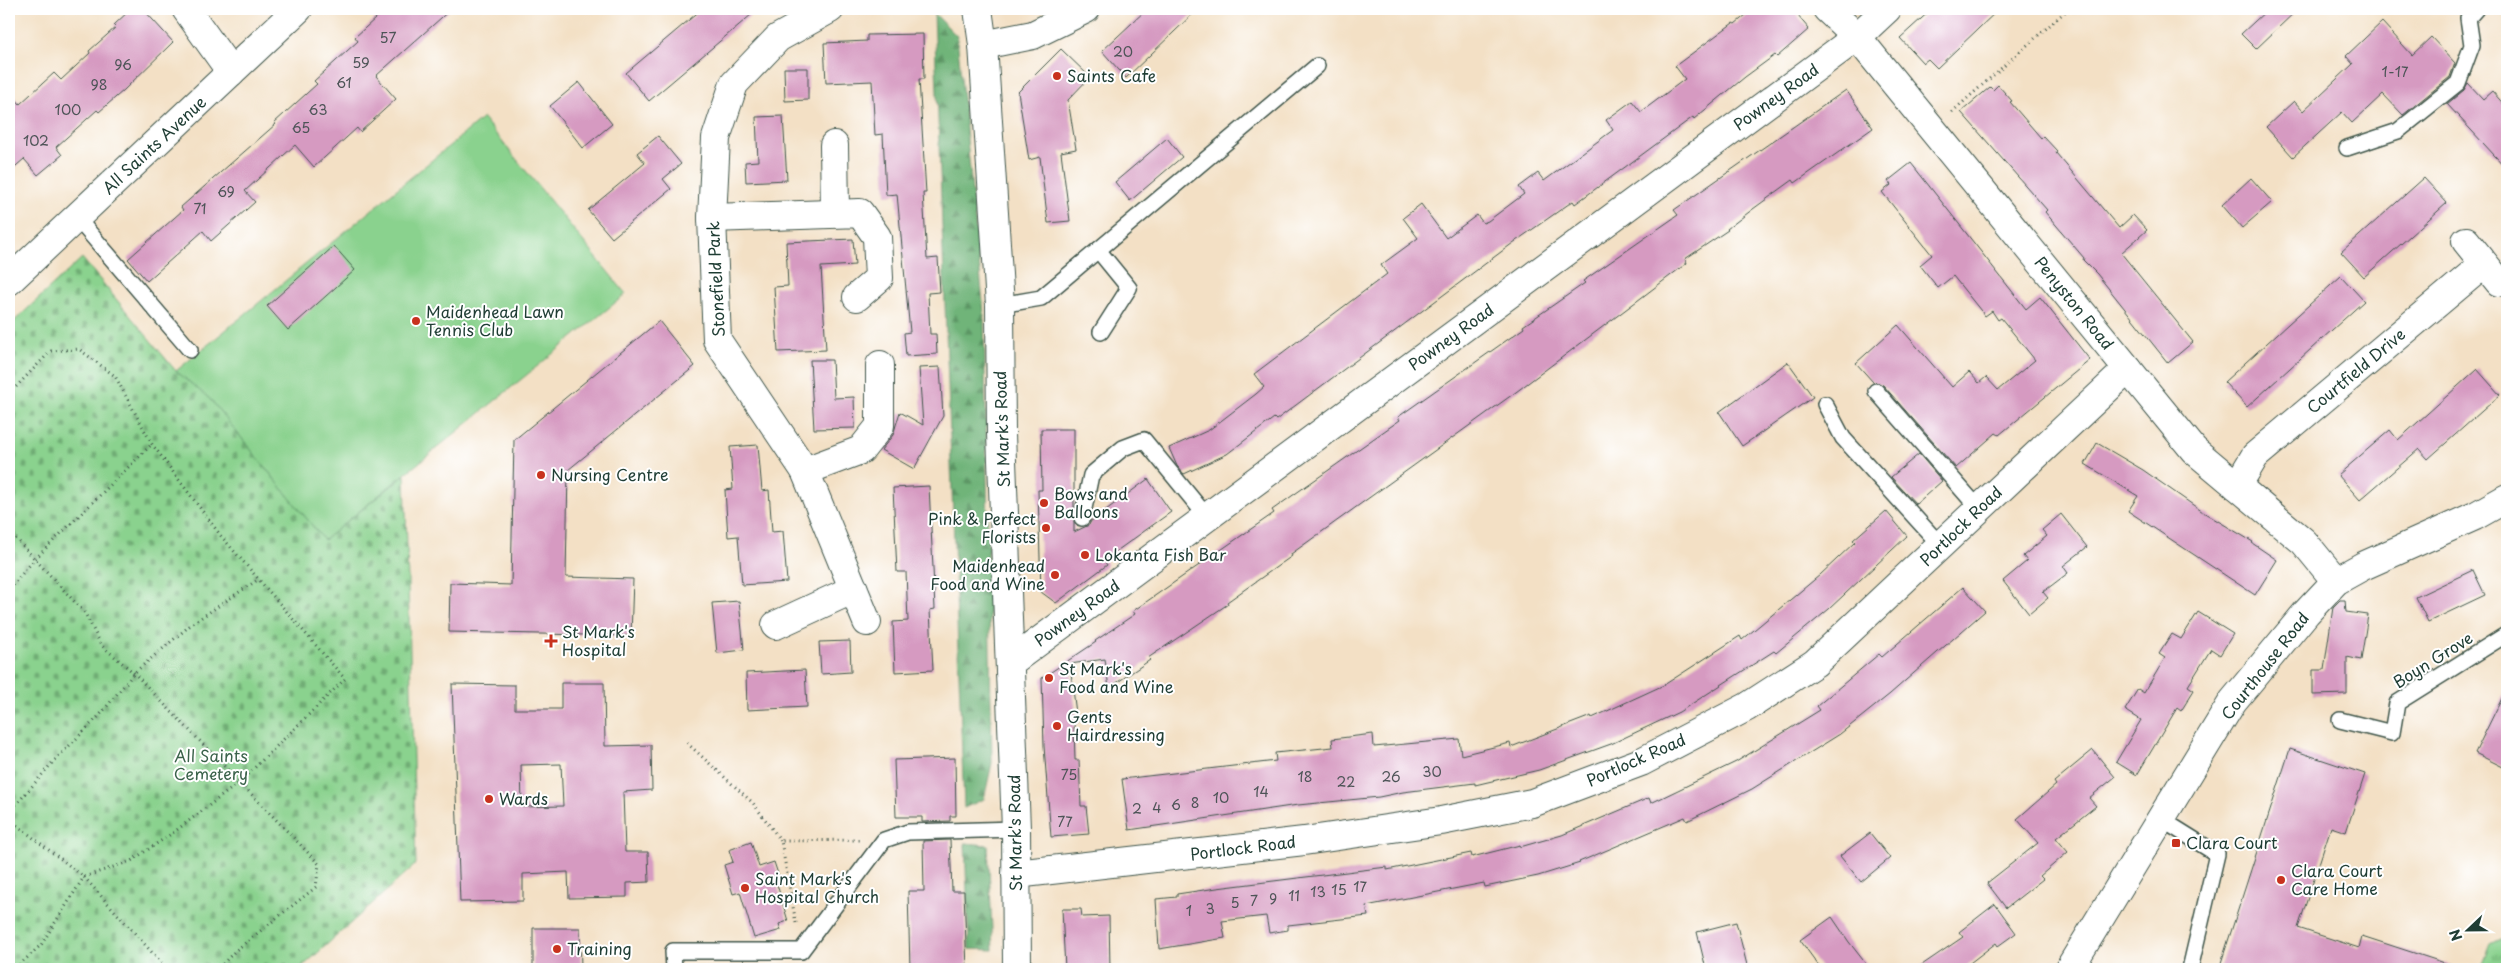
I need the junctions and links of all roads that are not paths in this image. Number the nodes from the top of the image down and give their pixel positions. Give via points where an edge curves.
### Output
1 (186, 9) edge
2 (298, 9) edge
3 (830, 9) edge
4 (978, 9) edge
5 (1086, 9) edge
6 (1827, 9) edge
7 (1887, 9) edge
8 (2476, 9) edge
9 (1857, 37) junction
10 (983, 45) junction
11 (1317, 66) dead end
12 (230, 72) junction
13 (834, 145) dead end
14 (2347, 148) dead end
15 (835, 212) junction
16 (76, 217) junction
17 (712, 218) junction
18 (2466, 240) dead end
19 (1098, 250) junction
20 (9, 280) edge
21 (857, 297) dead end
22 (1000, 305) junction
23 (1101, 332) dead end
24 (190, 350) dead end
25 (880, 365) dead end
26 (2128, 369) junction
27 (1876, 391) dead end
28 (1825, 404) dead end
29 (805, 471) junction
30 (2237, 486) junction
31 (2507, 498) edge
32 (1979, 509) junction
33 (1206, 517) junction
34 (1082, 518) dead end
35 (1941, 546) junction
36 (2336, 581) junction
37 (854, 589) junction
38 (867, 622) dead end
39 (776, 625) dead end
40 (2507, 634) edge
41 (1011, 662) junction
42 (2340, 720) dead end
43 (2161, 819) junction
44 (1016, 829) junction
45 (1016, 874) junction
46 (674, 969) edge
47 (1017, 969) edge
48 (2069, 969) edge
49 (2190, 969) edge

1 - 12 street
2 - 12 street, All Saints Avenue
3 - 17 street, Stonefield Park via 778,38 734,84 716,138
4 - 10 street, St Mark's Road
5 - 10 street via 1033,35
6 - 9 street, Penyston Road
7 - 9 street, Powney Road
8 - 14 lane via 2468,18 2472,45 2458,83 2398,131
9 - 26 street, Penyston Road
9 - 33 street, Powney Road
10 - 22 street, St Mark's Road
11 - 19 lane
12 - 16 street, All Saints Avenue
13 - 15 street
15 - 17 street
15 - 21 street via 860,212 877,237 879,278
16 - 20 street, All Saints Avenue
16 - 24 lane
17 - 29 street, Stonefield Park via 717,340
18 - 30 street, Courtfield Drive via 2492,273 2254,456
19 - 22 lane via 1041,298
19 - 23 lane via 1129,288
22 - 41 street, St Mark's Road via 1001,434
25 - 29 street via 880,426 861,450
26 - 30 street, Penyston Road via 2194,450
26 - 32 street, Portlock Road
27 - 32 lane
28 - 35 lane via 1843,438
29 - 37 street, Stonefield Park
30 - 36 street, Penyston Road via 2304,542
31 - 36 street, Courthouse Road
32 - 35 street, Portlock Road
33 - 34 lane via 1144,440 1123,448 1091,475
33 - 41 street, Powney Road
35 - 45 street, Portlock Road via 1815,662 1747,707 1641,762 1532,803 1441,821 1304,841
36 - 43 street, Courthouse Road via 2233,701
37 - 38 street, Stonefield Park
37 - 39 street
40 - 42 lane, Boyn Grove via 2397,702 2392,733
41 - 44 street, St Mark's Road
43 - 48 street, Courthouse Road
43 - 49 lane via 2217,854
44 - 45 street, St Mark's Road
44 - 46 lane via 908,832 884,840 801,951 673,951
45 - 47 street, St Mark's Road

